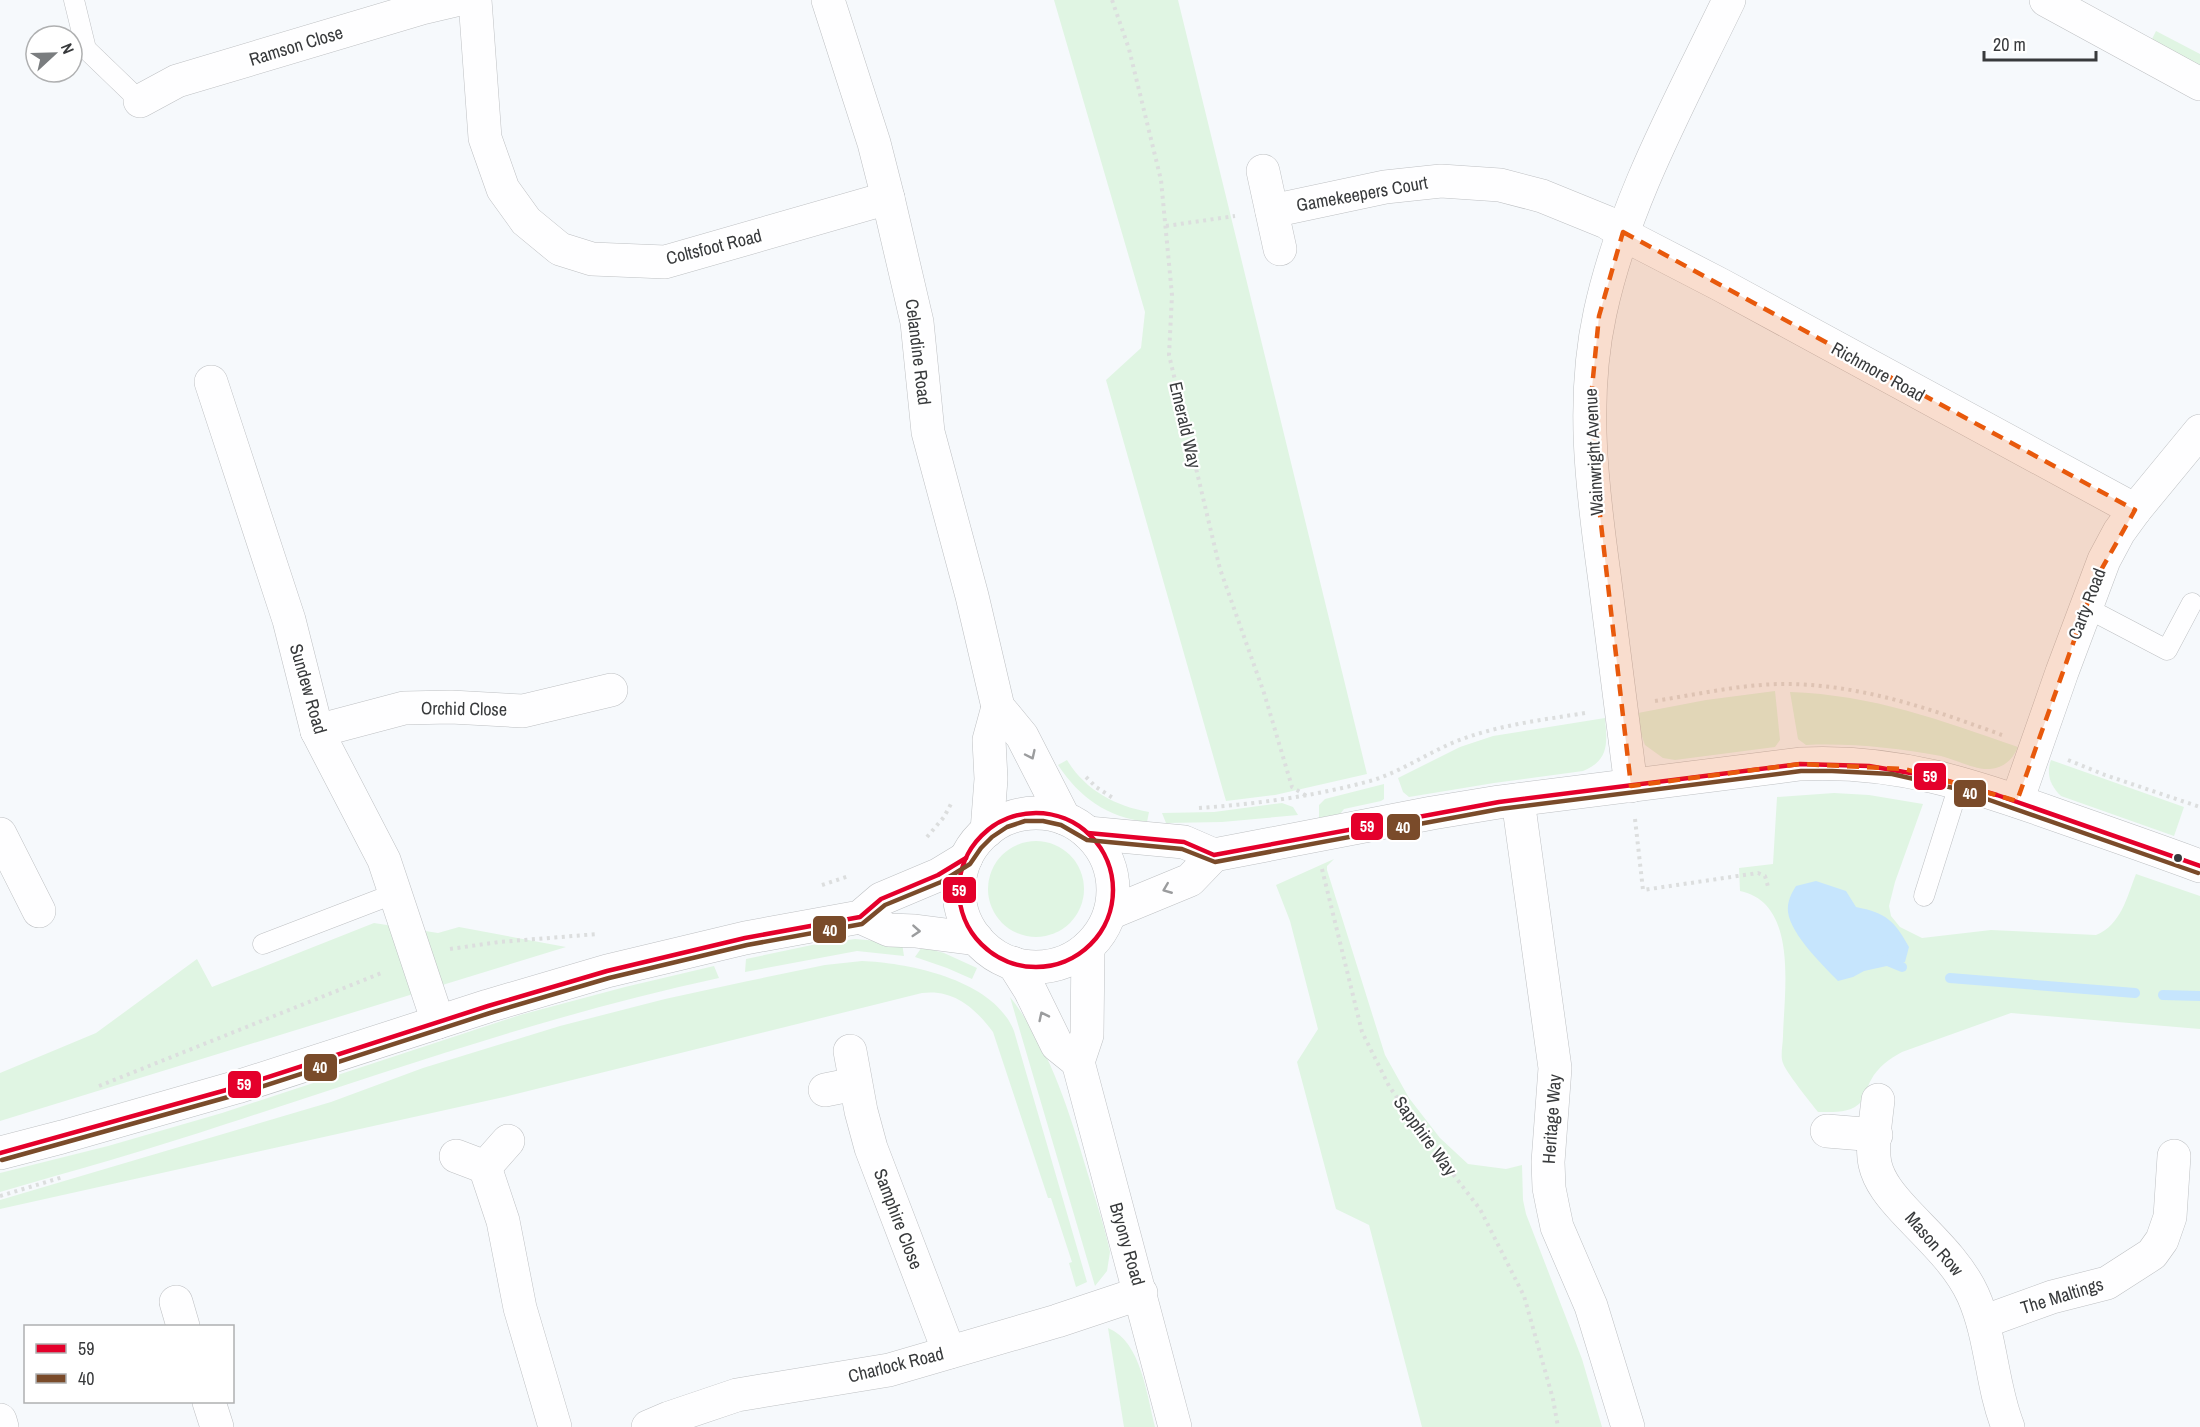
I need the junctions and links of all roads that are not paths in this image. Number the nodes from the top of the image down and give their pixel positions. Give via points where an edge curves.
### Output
1 (74, 0) edge
2 (456, 0) edge
3 (475, 0) edge
4 (828, 0) edge
5 (1729, 0) edge
6 (2046, 0) edge
7 (2200, 84) edge
8 (140, 101) joint
9 (1263, 171) dead end
10 (888, 198) junction
11 (1272, 211) junction
12 (1623, 232) junction
13 (1280, 249) dead end
14 (210, 382) dead end
15 (2200, 431) edge
16 (2135, 510) junction
17 (2192, 603) dead end
18 (2085, 607) junction
19 (611, 690) dead end
20 (998, 707) junction
21 (317, 730) junction
22 (1960, 782) junction
23 (1631, 786) junction
24 (1518, 800) junction
25 (2017, 801) junction
26 (1076, 826) junction
27 (987, 831) junction
28 (0, 834) edge
29 (1214, 855) junction
30 (966, 858) junction
31 (2200, 866) edge
32 (396, 893) junction
33 (1924, 896) dead end
34 (39, 911) dead end
35 (1110, 913) junction
36 (860, 917) junction
37 (977, 939) junction
38 (262, 944) dead end
39 (1088, 947) junction
40 (1013, 963) junction
41 (438, 1022) junction
42 (850, 1051) dead end
43 (1078, 1062) junction
44 (1878, 1100) dead end
45 (1827, 1131) dead end
46 (1876, 1135) junction
47 (508, 1141) dead end
48 (0, 1153) edge
49 (2174, 1156) dead end
50 (1141, 1293) junction
51 (1983, 1322) junction
52 (949, 1352) junction
53 (210, 1403) edge
54 (0, 1420) edge
55 (2, 1427) edge
56 (217, 1427) edge
57 (555, 1427) edge
58 (648, 1427) edge
59 (1175, 1427) edge
60 (1628, 1427) edge
61 (2008, 1427) edge

1 - 8 lane via 86,50
2 - 8 street, Ramson Close via 177,81
3 - 10 street, Coltsfoot Road via 485,138 503,189 526,221 560,249 592,259 664,262
4 - 10 street, Celandine Road
5 - 12 street, Wainwright Avenue via 1647,170
6 - 7 street
9 - 11 street, Gamekeepers Court
10 - 20 street, Celandine Road via 918,331 928,432
11 - 12 street, Gamekeepers Court via 1406,184 1467,182 1500,185 1542,196
11 - 13 street, Gamekeepers Court
12 - 16 street, Richmore Road
12 - 23 street, Wainwright Avenue via 1599,316 1589,419 1596,510
14 - 21 street, Sundew Road via 289,620
15 - 16 street, Carty Road
16 - 18 street, Carty Road via 2108,553
17 - 18 lane via 2167,650
18 - 25 street, Carty Road
19 - 21 street, Orchid Close via 523,711 404,708
20 -> 26 street, Celandine Road via 1022,736
20 - 27 street, Celandine Road via 989,740
21 - 32 street, Sundew Road via 384,860
22 - 23 street via 1899,768 1832,763
22 - 25 street
22 - 33 lane
23 - 24 street
24 - 29 street
24 - 60 street, Heritage Way via 1555,1068 1548,1162 1551,1198 1557,1227 1591,1306
25 - 31 street
26 - 27 street via 1044,813 1024,814
26 - 29 street via 1184,842
26 - 35 street via 1102,850 1110,870
27 - 30 street
28 - 34 street
29 -> 35 street via 1190,880
30 - 36 street via 938,875 881,899
30 - 37 street via 960,900 963,915
32 - 38 lane
32 - 41 street, Sundew Road
35 - 39 street
36 -> 37 street via 889,930
36 - 41 street via 745,938 626,966
37 - 40 street via 988,950
39 - 40 street via 1060,963
39 - 43 street via 1087,1035
43 -> 40 street via 1057,1045
41 - 48 street via 200,1098
42 - 52 street, Samphire Close via 840,1087 871,1148
43 - 50 street, Bryony Road
44 - 46 street, Mason Row
45 - 46 street
46 - 51 street, Mason Row via 1874,1160 1880,1178 1964,1278
47 - 57 street via 470,1162 503,1221 520,1308
49 - 51 street, The Maltings via 2172,1247 2107,1283
50 - 52 street, Charlock Road
50 - 59 street, Bryony Road
51 - 61 street, Mason Row via 1996,1391
52 - 58 street, Charlock Road via 865,1375 737,1395
53 - 56 street
54 - 55 street

